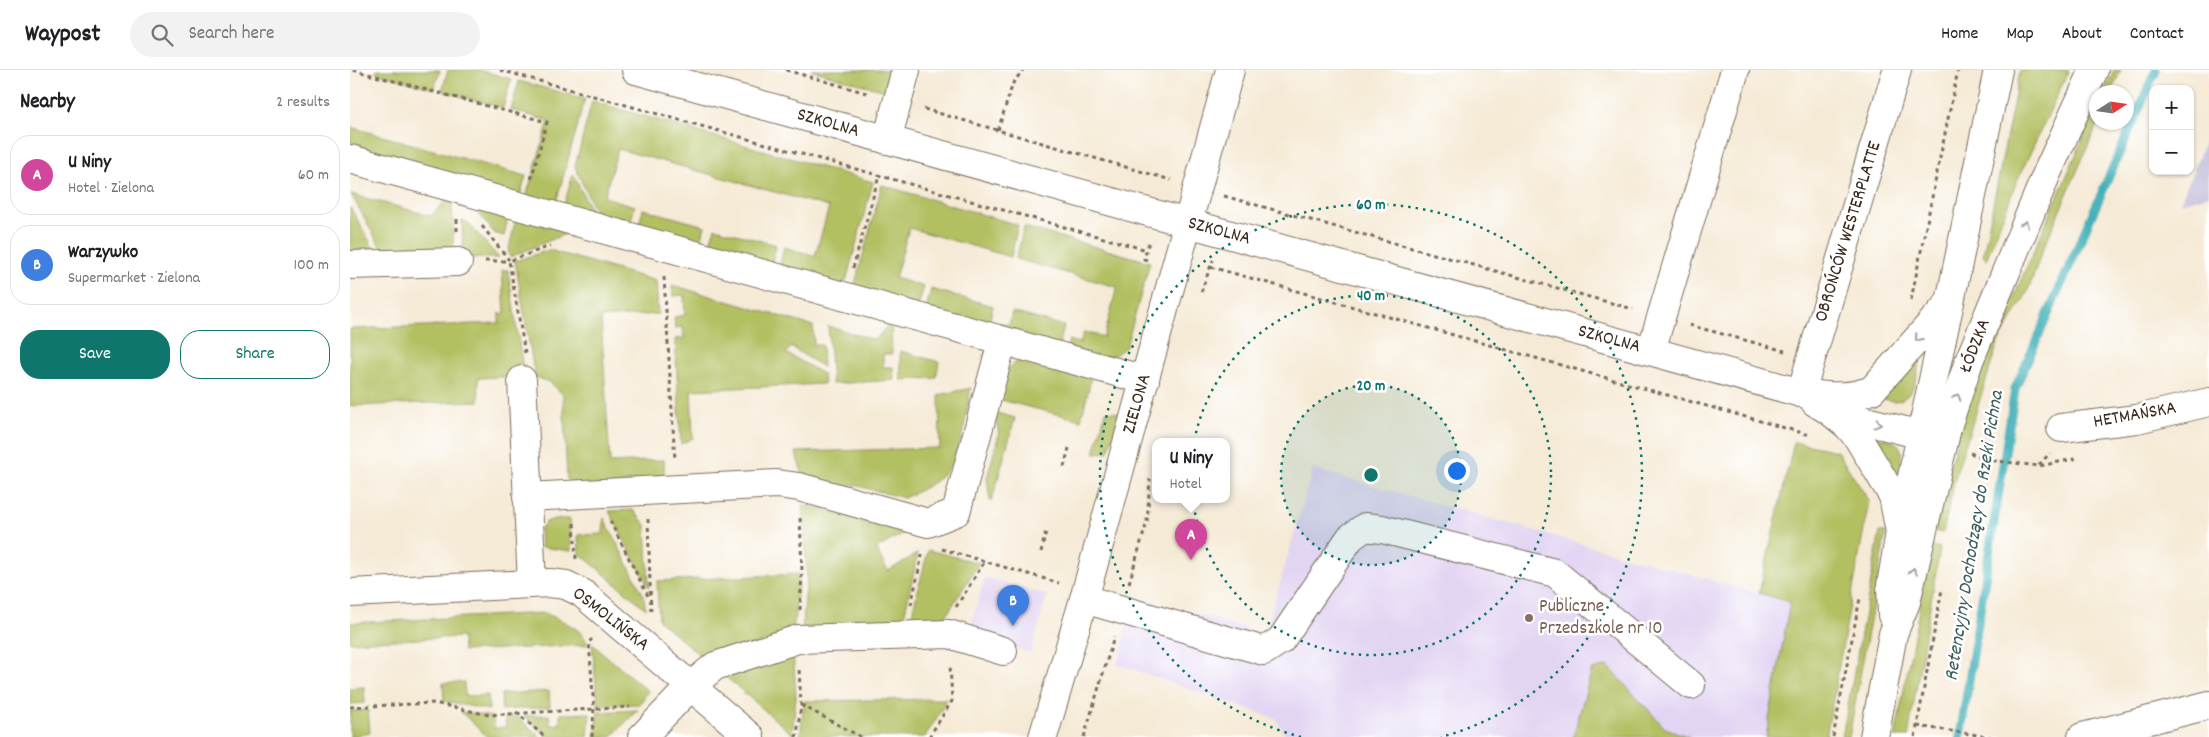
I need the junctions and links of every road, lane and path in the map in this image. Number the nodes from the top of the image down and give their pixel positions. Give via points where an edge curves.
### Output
1 (353, 70) edge
2 (500, 70) edge
3 (636, 70) edge
4 (786, 70) edge
5 (906, 70) edge
6 (1023, 70) edge
7 (1230, 70) edge
8 (1735, 70) edge
9 (1897, 70) edge
10 (1958, 70) edge
11 (1998, 70) edge
12 (2094, 70) edge
13 (898, 102) junction
14 (998, 130) junction
15 (887, 140) junction
16 (350, 158) edge
17 (879, 175) junction
18 (529, 188) dead end
19 (1198, 188) junction
20 (1188, 224) junction
21 (553, 244) dead end
22 (662, 246) junction
23 (1147, 250) dead end
24 (458, 262) dead end
25 (350, 265) edge
26 (1211, 267) dead end
27 (845, 298) junction
28 (1950, 302) junction
29 (1910, 305) dead end
30 (1661, 317) junction
31 (1002, 342) junction
32 (1651, 351) junction
33 (1811, 358) junction
34 (522, 380) joint
35 (1145, 380) junction
36 (1801, 393) junction
37 (2209, 402) edge
38 (1831, 412) junction
39 (1948, 424) junction
40 (2061, 428) dead end
41 (1921, 435) junction
42 (1814, 436) dead end
43 (1972, 444) dead end
44 (1069, 448) dead end
45 (1969, 453) junction
46 (1967, 462) dead end
47 (2039, 466) dead end
48 (1064, 467) dead end
49 (676, 490) junction
50 (646, 492) junction
51 (584, 495) junction
52 (527, 497) junction
53 (1046, 531) dead end
54 (1900, 532) junction
55 (926, 533) junction
56 (1041, 552) dead end
57 (985, 561) junction
58 (1943, 581) dead end
59 (532, 584) junction
60 (566, 585) junction
61 (350, 593) edge
62 (1861, 593) dead end
63 (1085, 595) junction
64 (652, 603) junction
65 (623, 628) junction
66 (942, 634) junction
67 (1893, 634) junction
68 (904, 636) junction
69 (1003, 652) dead end
70 (1691, 684) dead end
71 (691, 686) junction
72 (800, 705) dead end
73 (2209, 705) edge
74 (350, 707) edge
75 (631, 707) dead end
76 (594, 709) junction
77 (516, 712) junction
78 (1917, 726) junction
79 (545, 737) edge
80 (592, 737) edge
81 (642, 737) edge
82 (750, 737) edge
83 (861, 737) edge
84 (929, 737) edge
85 (1043, 737) edge
86 (1833, 737) edge
87 (1874, 737) edge
88 (1915, 737) edge
89 (1991, 737) edge
90 (2082, 737) edge

1 - 18 path via 547,122
2 - 17 path
3 - 15 street, SZKOLNA
4 - 13 path
5 - 13 street
6 - 14 path via 1013,83
7 - 19 street, ZIELONA
8 - 30 street
9 - 33 street, OBROŃCÓW WESTERPLATTE
10 - 29 path
11 - 28 street, ŁÓDZKA
39 -> 12 street, ŁÓDZKA via 2006,269
13 - 14 path
13 - 15 street
14 - 19 path
15 - 20 street, SZKOLNA
16 - 22 street
17 - 23 path
17 - 27 path
19 - 20 street, ZIELONA
19 - 30 path
20 - 32 street, SZKOLNA
20 - 35 street, ZIELONA
21 - 34 path via 510,261 530,377
22 - 27 street
22 - 49 path
24 - 25 street
26 - 42 path
27 - 31 street
28 -> 36 street, SZKOLNA via 1872,390 1845,398
28 - 41 street, ŁÓDZKA
30 - 32 street
30 - 33 path
31 - 35 street
31 - 55 street via 956,512
32 - 36 street, SZKOLNA
33 - 36 street, OBROŃCÓW WESTERPLATTE
34 - 52 street
35 - 63 street, ZIELONA
36 - 38 street, SZKOLNA
37 - 40 street, HETMAŃSKA via 2137,419
38 -> 41 street, SZKOLNA
38 - 54 street, SZKOLNA via 1858,438 1893,496
39 - 41 street
67 -> 39 street, ŁÓDZKA via 1906,602
41 - 54 street, ŁÓDZKA
43 - 45 path
44 - 48 path
45 - 46 path
45 - 47 path via 1990,460
49 - 50 street
49 - 55 street via 777,484 799,487
50 - 51 street
50 - 64 path
51 - 52 street
51 - 60 path via 576,558
51 - 64 path
52 - 59 street
53 - 56 path
54 - 67 street, ŁÓDZKA via 1891,585
55 - 57 path
55 - 68 path
57 - 63 path
57 - 66 path
58 - 78 path
59 - 60 street, OSMOLIŃSKA
59 - 61 street, OSMOLIŃSKA
60 - 65 street, OSMOLIŃSKA via 582,593
62 - 86 path
63 - 70 street via 1264,651 1282,640 1350,538 1365,527 1382,529 1555,573
63 - 85 street, ZIELONA
64 - 65 path via 652,614
65 - 71 street, OSMOLIŃSKA
65 - 76 path via 590,642
66 - 68 street
66 - 69 street
66 - 84 path via 952,701
67 - 87 street, ŁÓDZKA
68 - 71 street via 798,640 715,666
71 - 81 street
71 - 82 street, OSMOLIŃSKA
72 - 83 path
73 - 90 street
74 - 77 path via 434,703 488,715
75 - 76 path
76 - 77 path
76 - 80 path
77 - 79 path
78 - 88 path
78 - 89 path

